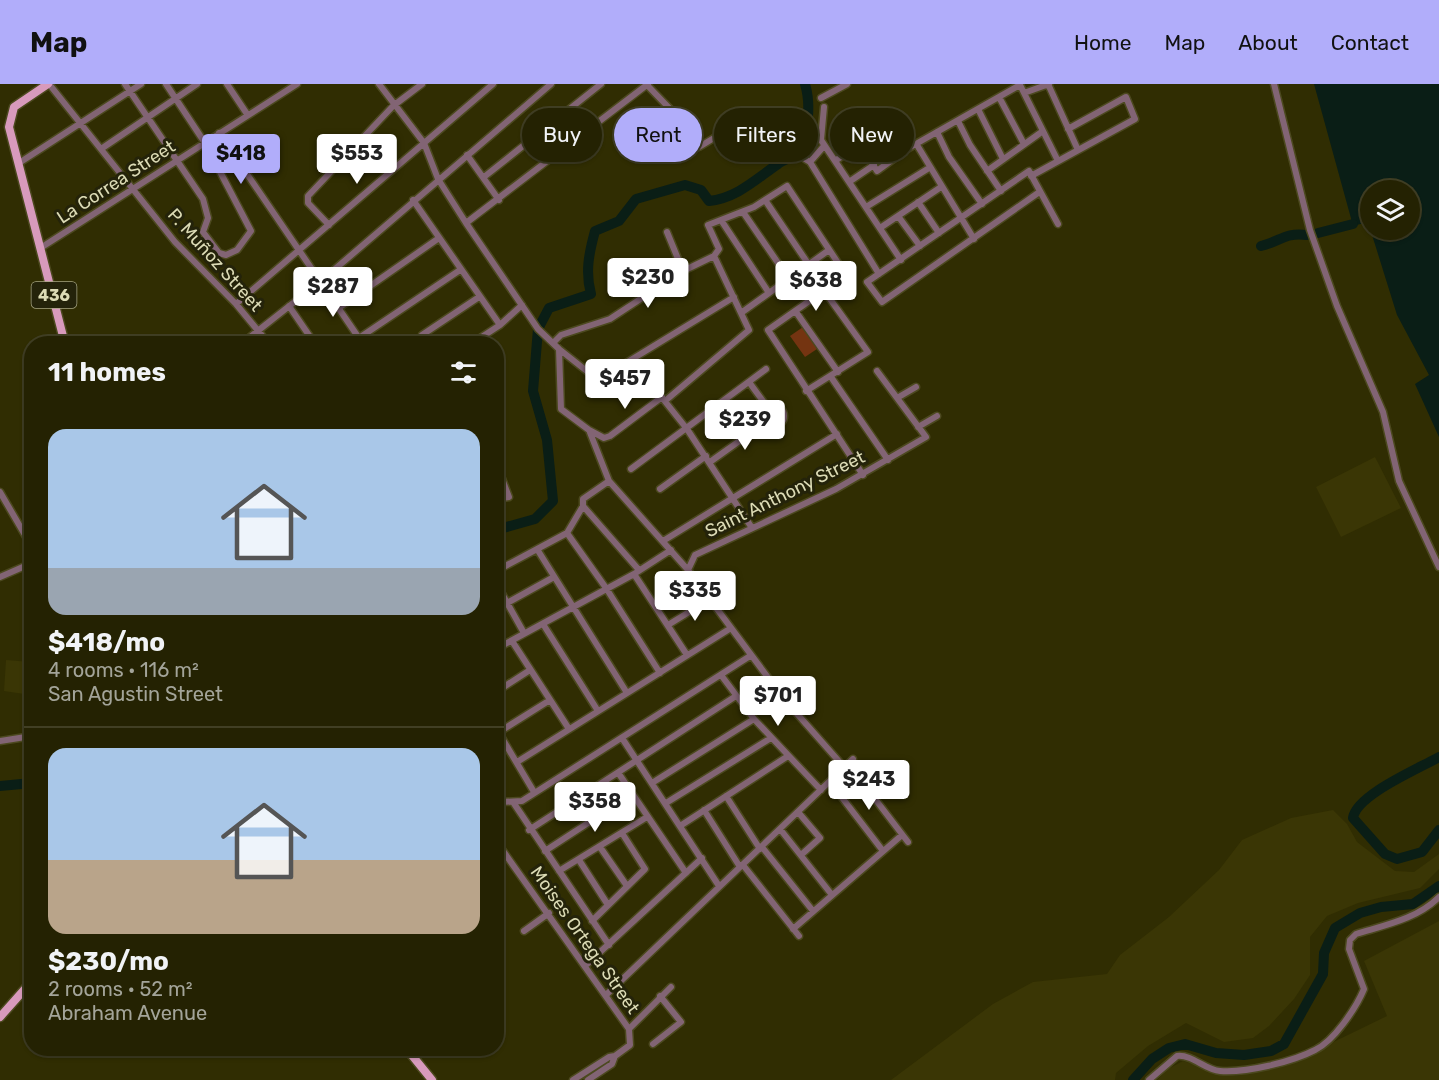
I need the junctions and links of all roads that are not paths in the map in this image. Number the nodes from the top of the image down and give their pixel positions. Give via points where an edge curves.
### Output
1 (49, 84) edge
2 (125, 84) edge
3 (141, 84) edge
4 (166, 84) edge
5 (198, 84) edge
6 (227, 84) edge
7 (297, 84) edge
8 (379, 84) edge
9 (422, 84) edge
10 (493, 84) edge
11 (551, 84) edge
12 (601, 84) edge
13 (647, 84) edge
14 (847, 84) edge
15 (1048, 84) edge
16 (1274, 84) edge
17 (129, 92) junction
18 (1024, 93) junction
19 (999, 97) junction
20 (821, 98) dead end
21 (176, 99) junction
22 (393, 106) junction
23 (824, 107) dead end
24 (978, 109) junction
25 (247, 114) junction
26 (147, 119) junction
27 (958, 121) junction
28 (0, 124) edge
29 (82, 124) junction
30 (9, 127) junction
31 (1068, 129) junction
32 (1043, 131) junction
33 (937, 132) junction
34 (219, 133) junction
35 (714, 138) edge
36 (205, 143) junction
37 (424, 143) junction
38 (1024, 144) junction
39 (917, 145) junction
40 (824, 146) junction
41 (101, 148) junction
42 (1078, 150) junction
43 (818, 153) edge
44 (830, 154) edge
45 (467, 155) junction
46 (1003, 159) junction
47 (1058, 161) junction
48 (176, 162) junction
49 (810, 162) edge
50 (836, 162) edge
51 (872, 162) edge
52 (19, 164) junction
53 (874, 165) junction
54 (929, 168) junction
55 (987, 171) junction
56 (1031, 176) junction
57 (484, 177) junction
58 (438, 179) junction
59 (849, 182) junction
60 (941, 187) junction
61 (135, 189) junction
62 (1001, 191) junction
63 (1038, 193) junction
64 (413, 200) junction
65 (499, 200) junction
66 (765, 200) junction
67 (918, 202) junction
68 (982, 204) junction
69 (866, 207) junction
70 (743, 212) junction
71 (898, 216) junction
72 (961, 219) junction
73 (721, 220) junction
74 (466, 223) junction
75 (1058, 224) dead end
76 (329, 225) junction
77 (880, 228) junction
78 (667, 232) dead end
79 (939, 233) junction
80 (439, 238) junction
81 (974, 239) junction
82 (920, 246) junction
83 (42, 247) junction
84 (299, 250) junction
85 (829, 250) junction
86 (714, 256) junction
87 (901, 260) junction
88 (809, 265) junction
89 (460, 270) junction
90 (683, 271) junction
91 (879, 274) junction
92 (789, 279) junction
93 (321, 280) junction
94 (825, 291) junction
95 (769, 293) junction
96 (479, 297) junction
97 (734, 297) junction
98 (236, 304) junction
99 (522, 305) junction
100 (289, 306) junction
101 (340, 307) junction
102 (796, 312) junction
103 (741, 313) junction
104 (500, 325) junction
105 (259, 330) junction
106 (422, 335) dead end
107 (63, 336) edge
108 (251, 336) edge
109 (263, 336) edge
110 (310, 336) edge
111 (358, 336) edge
112 (368, 336) edge
113 (483, 336) edge
114 (553, 343) junction
115 (559, 349) junction
116 (632, 360) junction
117 (766, 369) dead end
118 (877, 371) dead end
119 (838, 372) junction
120 (831, 377) junction
121 (749, 382) junction
122 (916, 387) dead end
123 (806, 391) junction
124 (897, 398) junction
125 (664, 399) junction
126 (768, 408) junction
127 (937, 416) dead end
128 (766, 422) junction
129 (918, 427) junction
130 (687, 429) junction
131 (589, 430) junction
132 (837, 434) junction
133 (708, 459) junction
134 (888, 460) junction
135 (631, 469) dead end
136 (863, 475) junction
137 (609, 481) junction
138 (504, 484) edge
139 (660, 489) dead end
140 (0, 492) edge
141 (734, 497) junction
142 (504, 498) edge
143 (583, 506) junction
144 (752, 528) junction
145 (24, 533) edge
146 (567, 533) junction
147 (663, 541) junction
148 (537, 549) junction
149 (671, 550) junction
150 (24, 566) edge
151 (504, 567) edge
152 (1439, 567) edge
153 (688, 570) junction
154 (636, 572) junction
155 (0, 577) edge
156 (554, 577) junction
157 (606, 588) junction
158 (504, 598) edge
159 (710, 599) junction
160 (507, 603) junction
161 (573, 606) junction
162 (543, 624) junction
163 (668, 625) junction
164 (731, 628) junction
165 (524, 633) junction
166 (512, 641) junction
167 (504, 644) edge
168 (687, 655) junction
169 (750, 656) junction
170 (530, 670) junction
171 (660, 673) junction
172 (721, 675) junction
173 (504, 687) edge
174 (627, 693) junction
175 (736, 696) junction
176 (550, 700) junction
177 (598, 711) junction
178 (754, 719) junction
179 (504, 727) edge
180 (569, 729) junction
181 (24, 737) edge
182 (622, 738) junction
183 (771, 738) junction
184 (504, 740) edge
185 (0, 741) edge
186 (788, 756) junction
187 (637, 761) junction
188 (517, 762) junction
189 (848, 764) junction
190 (619, 774) junction
191 (830, 782) junction
192 (652, 783) junction
193 (821, 790) junction
194 (534, 792) junction
195 (631, 795) junction
196 (726, 796) junction
197 (504, 802) edge
198 (513, 802) junction
199 (666, 803) junction
200 (704, 810) junction
201 (798, 812) junction
202 (647, 817) junction
203 (680, 826) junction
204 (780, 829) junction
205 (529, 830) junction
206 (622, 833) junction
207 (902, 835) junction
208 (908, 842) dead end
209 (600, 847) junction
210 (761, 848) junction
211 (545, 851) junction
212 (504, 852) edge
213 (883, 852) junction
214 (801, 855) junction
215 (702, 858) junction
216 (579, 860) junction
217 (741, 866) junction
218 (558, 871) junction
219 (686, 873) junction
220 (627, 886) junction
221 (719, 886) junction
222 (832, 895) junction
223 (1439, 897) edge
224 (608, 904) junction
225 (813, 911) junction
226 (549, 913) junction
227 (592, 921) junction
228 (793, 929) junction
229 (524, 931) dead end
230 (799, 936) dead end
231 (609, 945) junction
232 (586, 965) junction
233 (671, 987) dead end
234 (24, 990) edge
235 (606, 994) junction
236 (660, 996) junction
237 (0, 1017) edge
238 (629, 1029) junction
239 (653, 1044) dead end
240 (412, 1056) edge
241 (615, 1056) junction
242 (432, 1080) edge
243 (573, 1080) edge
244 (588, 1080) edge
245 (1149, 1080) edge

1 - 29 street, P. Muñoz Street
1 - 30 main road via 14,107
2 - 17 street
3 - 17 street
4 - 21 street
5 - 21 street
6 - 25 street
7 - 25 street, La Correa Street
8 - 22 street
9 - 22 street
10 - 37 street
11 - 45 street
12 - 57 street
13 - 35 street via 699,147
13 - 65 street
14 - 20 street
15 - 18 street
15 - 31 street
16 - 152 street via 1310,230 1337,306 1383,412 1399,481
17 - 26 street
17 - 29 street
18 - 19 street via 1020,85
18 - 32 street
19 - 24 street
19 - 38 street
21 - 26 street
21 - 36 street
22 - 37 street
22 - 76 street via 308,196 308,203
23 - 40 street
24 - 27 street
24 - 46 street
25 - 34 street, La Correa Street
26 - 41 street
26 - 48 street
27 - 33 street
27 - 55 street
28 - 30 main road
29 - 41 street, P. Muñoz Street
29 - 52 street
30 - 52 main road, 436
31 - 42 street
31 - 42 street via 1126,98 1135,119
32 - 38 street
32 - 47 street
33 - 39 street
33 - 68 street via 949,157
34 - 36 street, La Correa Street
34 - 84 street
36 - 48 street, La Correa Street
36 - 48 street via 251,231 237,250 219,254 203,232 208,218 203,199
37 - 58 street
37 - 76 street
38 - 46 street
39 - 53 street via 877,171
39 - 54 street
40 - 43 street
40 - 44 street
41 - 61 street, P. Muñoz Street
42 - 47 street
45 - 57 street
45 - 58 street
46 - 55 street
47 - 56 street
48 - 61 street, La Correa Street
49 - 91 street
50 - 59 street
51 - 53 street
52 - 83 main road, 436
53 - 59 street
54 - 60 street
54 - 69 street
55 - 62 street
56 - 62 street via 1029,171
56 - 63 street
57 - 65 street
58 - 64 street
58 - 74 street
59 - 69 street
60 - 67 street
60 - 72 street
61 - 83 street, La Correa Street
61 - 98 street, P. Muñoz Street via 175,242
62 - 68 street
63 - 75 street
63 - 81 street
64 - 80 street
64 - 93 street
65 - 74 street
66 - 70 street
66 - 85 street via 787,186
66 - 88 street
67 - 71 street
67 - 79 street
68 - 72 street
69 - 77 street
70 - 73 street
70 - 92 street
71 - 77 street
71 - 82 street
72 - 79 street
72 - 81 street
73 - 86 street via 708,225 719,249
73 - 95 street
74 - 99 street
76 - 84 street
77 - 87 street
78 - 90 street
79 - 82 street
80 - 89 street
80 - 101 street
81 - 91 street via 882,302 867,282
82 - 87 street
83 - 107 main road, 436
84 - 93 street
84 - 98 street
85 - 88 street
85 - 94 street via 848,274
86 - 90 street
86 - 97 street
87 - 91 street
88 - 92 street
89 - 96 street
89 - 112 street
90 - 114 street via 610,319 561,335
92 - 95 street
93 - 100 street
93 - 101 street
94 - 102 street
94 - 119 street via 868,352
95 - 103 street
96 - 104 street
96 - 106 street
97 - 103 street
97 - 116 street
98 - 105 street, P. Muñoz Street
99 - 104 street
99 - 114 street
100 - 105 street
100 - 110 street
101 - 111 street
102 - 119 street
102 - 123 street via 768,330
103 - 125 street via 749,330
104 - 113 street
105 - 108 street
105 - 109 street, P. Muñoz Street
114 - 115 street
115 - 116 street via 598,380
115 - 131 street via 561,409
116 - 125 street
117 - 121 street
118 - 124 street
119 - 120 street
120 - 123 street
120 - 134 street
121 - 126 street
121 - 130 street
122 - 124 street
123 - 132 street
124 - 129 street
125 - 130 street
125 - 131 street via 610,436 604,438
126 - 128 street
126 - 128 street via 779,408 784,418 776,426
127 - 129 street
128 - 133 street
129 - 134 street, Saint Anthony Street via 926,437
130 - 133 street
130 - 135 street
131 - 137 street
132 - 136 street
132 - 141 street
133 - 139 street
133 - 141 street
134 - 136 street, Saint Anthony Street
136 - 144 street, Saint Anthony Street
137 - 143 street via 583,499
137 - 147 street
138 - 142 street via 509,497
140 - 145 street
141 - 144 street
141 - 147 street
143 - 146 street
143 - 154 street
144 - 153 street, Saint Anthony Street via 695,555
146 - 148 street
146 - 157 street
147 - 149 street
148 - 151 street
148 - 156 street
149 - 153 street
149 - 154 street
150 - 155 street
153 - 159 street
154 - 157 street
154 - 163 street
156 - 160 street
156 - 161 street
157 - 161 street
157 - 171 street
158 - 160 street
159 - 163 street
159 - 164 street
160 - 165 street
161 - 162 street
161 - 174 street
162 - 165 street
162 - 177 street
163 - 168 street
164 - 168 street
164 - 169 street
165 - 166 street
166 - 167 street
166 - 170 street
168 - 171 street
169 - 172 street
169 - 189 street via 784,699
170 - 173 street
170 - 176 street
171 - 174 street
172 - 175 street
172 - 182 street
174 - 177 street
175 - 178 street
175 - 187 street
176 - 179 street
176 - 180 street
177 - 180 street
178 - 183 street
178 - 192 street
180 - 188 street
181 - 185 street
182 - 187 street
182 - 194 street
183 - 186 street
183 - 199 street
184 - 188 street
186 - 193 street
186 - 196 street
187 - 190 street
187 - 192 street
188 - 194 street
189 - 191 street
189 - 207 street
190 - 195 street
190 - 205 street
191 - 193 street
191 - 213 street
192 - 199 street
193 - 201 street
194 - 198 street
195 - 202 street
195 - 211 street
196 - 200 street
196 - 210 street
197 - 198 street
198 - 205 street
199 - 203 street
200 - 203 street
200 - 217 street
201 - 204 street
201 - 214 street via 820,838
202 - 206 street
202 - 219 street
203 - 215 street
204 - 210 street
204 - 214 street
205 - 211 street
206 - 209 street
206 - 220 street via 645,869
207 - 208 street
207 - 213 street
209 - 216 street
209 - 220 street
210 - 217 street
210 - 225 street
211 - 218 street
212 - 226 street, Moises Ortega Street
213 - 222 street
214 - 222 street
215 - 219 street
215 - 221 street
216 - 218 street
216 - 224 street
217 - 221 street
217 - 228 street
218 - 227 street
219 - 231 street
220 - 224 street
221 - 235 street
222 - 225 street
223 - 245 street via 1413,915 1356,934 1350,940 1349,949 1364,989 1347,1020 1317,1050 1238,1071 1212,1070 1183,1055 1177,1056
224 - 227 street
225 - 228 street
226 - 229 street
226 - 232 street, Moises Ortega Street
227 - 231 street
228 - 230 street
231 - 232 street
232 - 235 street, Moises Ortega Street
233 - 236 street
234 - 237 main road
235 - 238 street, Moises Ortega Street
236 - 238 street
236 - 239 street via 681,1022
238 - 241 street, Moises Ortega Street via 630,1045
240 - 242 main road
241 - 243 street
241 - 244 street via 612,1064

